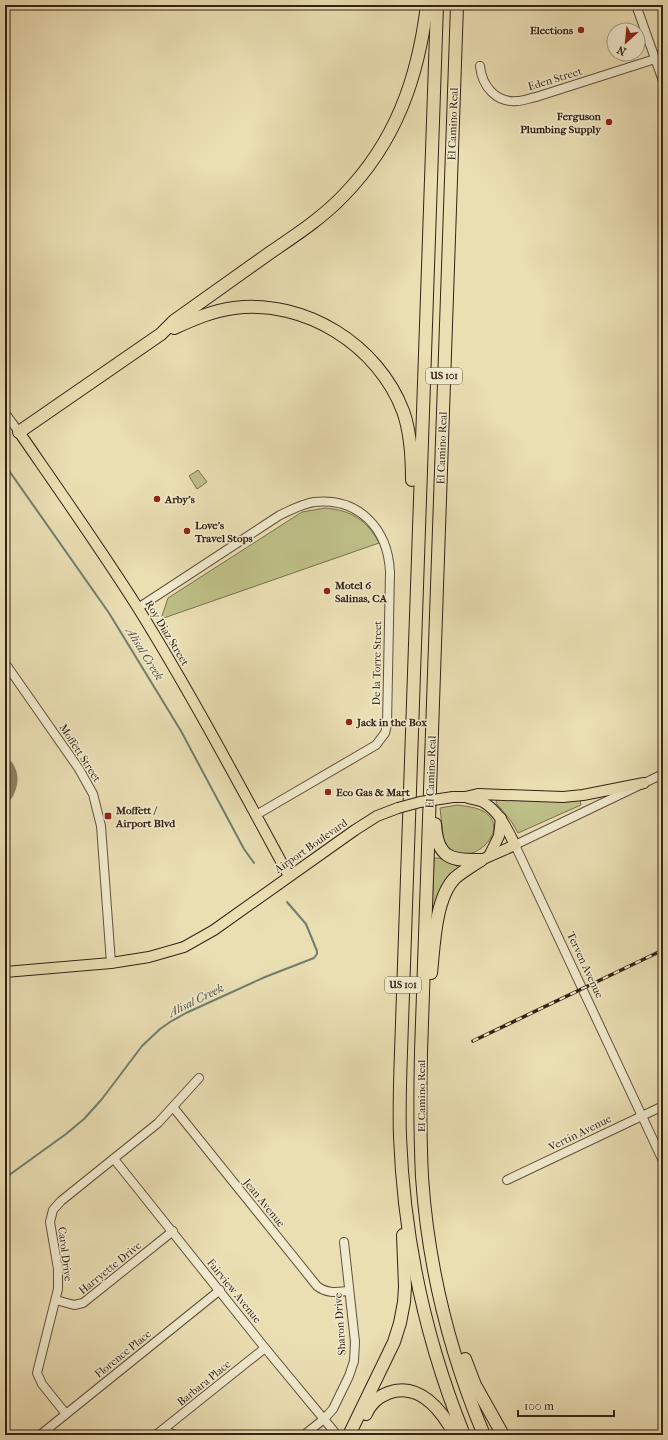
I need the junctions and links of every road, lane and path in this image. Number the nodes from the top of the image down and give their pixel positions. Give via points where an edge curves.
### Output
1 (427, 5) edge
2 (437, 5) edge
3 (457, 5) edge
4 (636, 5) edge
5 (654, 59) junction
6 (480, 66) dead end
7 (663, 81) edge
8 (161, 334) junction
9 (5, 413) edge
10 (19, 432) junction
11 (418, 526) junction
12 (138, 608) junction
13 (5, 663) edge
14 (432, 747) junction
15 (663, 774) edge
16 (644, 783) junction
17 (465, 797) junction
18 (256, 815) junction
19 (501, 818) junction
20 (515, 845) junction
21 (485, 858) junction
22 (289, 876) junction
23 (111, 963) junction
24 (5, 972) edge
25 (421, 1052) junction
26 (199, 1078) dead end
27 (663, 1106) edge
28 (173, 1107) junction
29 (642, 1116) junction
30 (114, 1159) junction
31 (663, 1161) edge
32 (403, 1179) junction
33 (507, 1180) dead end
34 (172, 1231) junction
35 (344, 1242) dead end
36 (433, 1260) junction
37 (220, 1290) junction
38 (349, 1291) junction
39 (56, 1300) junction
40 (265, 1348) junction
41 (66, 1414) junction
42 (324, 1419) junction
43 (159, 1432) edge
44 (40, 1435) edge
45 (176, 1435) edge
46 (304, 1435) edge
47 (337, 1435) edge
48 (349, 1435) edge
49 (357, 1435) edge
50 (455, 1435) edge
51 (464, 1435) edge
52 (484, 1435) edge
53 (503, 1435) edge

1 - 8 highway via 418,60 404,103 385,140 361,176 343,196 309,225 174,321
2 - 11 highway, El Camino Real / US 101
3 - 14 highway, El Camino Real / US 101
4 - 5 street
5 - 6 street, Eden Street via 518,101 503,99 491,92 482,80
5 - 7 street
8 - 10 highway
8 - 11 highway via 219,310 249,307 294,313 324,324 350,340 382,373 403,411 410,443 413,503
9 - 10 street, Roy Diaz Street
10 - 12 main road, Roy Diaz Street
11 - 32 highway, El Camino Real / US 101 via 401,1052 400,1137
12 - 18 main road, Roy Diaz Street via 213,735
12 - 18 street, De la Torre Street via 280,515 298,506 332,502 357,511 377,528 388,553 390,572 385,733 376,745
13 - 23 street, Moffett Street via 79,768 96,800 101,826
14 - 21 highway via 436,830 440,846 445,853 456,859
14 - 25 highway, El Camino Real / US 101
15 - 16 street, Airport Boulevard
16 - 17 main road, Airport Boulevard via 563,797 478,794
16 - 20 street, Airport Boulevard
17 - 19 main road, Terven Avenue via 482,802
17 - 22 main road, Airport Boulevard, bridge via 453,796 420,802 377,816
18 - 22 main road, Roy Diaz Street
19 - 20 main road, Terven Avenue
19 - 21 main road via 499,836
20 - 21 main road
20 - 29 street, Terven Avenue
21 - 25 highway via 455,878 441,904
22 - 23 main road, Airport Boulevard via 214,930 184,947 149,957
23 - 24 main road, Airport Boulevard
25 - 36 highway, El Camino Real / US 101 via 422,1178
26 - 28 street, Carol Drive
27 - 29 street, Vertin Avenue
28 - 30 street, Carol Drive
28 - 38 street, Jean Avenue via 317,1286 329,1292
29 - 31 street, Terven Avenue
29 - 33 street, Vertin Avenue
30 - 34 street, Fairview Avenue
30 - 39 street, Carol Drive via 61,1201 52,1214 50,1227 59,1280
32 - 48 highway via 405,1287 402,1316 394,1342
32 - 51 highway, El Camino Real / US 101 via 414,1263 423,1303 445,1384
34 - 37 street, Fairview Avenue
34 - 39 street, Harryette Drive via 83,1303 74,1305
35 - 38 street, Sharon Drive
36 - 52 highway, El Camino Real / US 101 via 453,1345
36 - 53 highway via 468,1369 482,1400
37 - 40 street, Fairview Avenue
37 - 41 street, Florence Place
38 - 42 street, Sharon Drive via 355,1342 353,1366 337,1402
39 - 41 street, Carol Drive via 37,1373 42,1384
40 - 42 street, Fairview Avenue
40 - 43 street, Barbara Place
41 - 44 street, Florence Place
42 - 46 street, Sharon Drive
42 - 47 street, Fairview Avenue
43 - 45 street
49 - 50 highway via 373,1403 387,1394 403,1391 413,1392 428,1400

